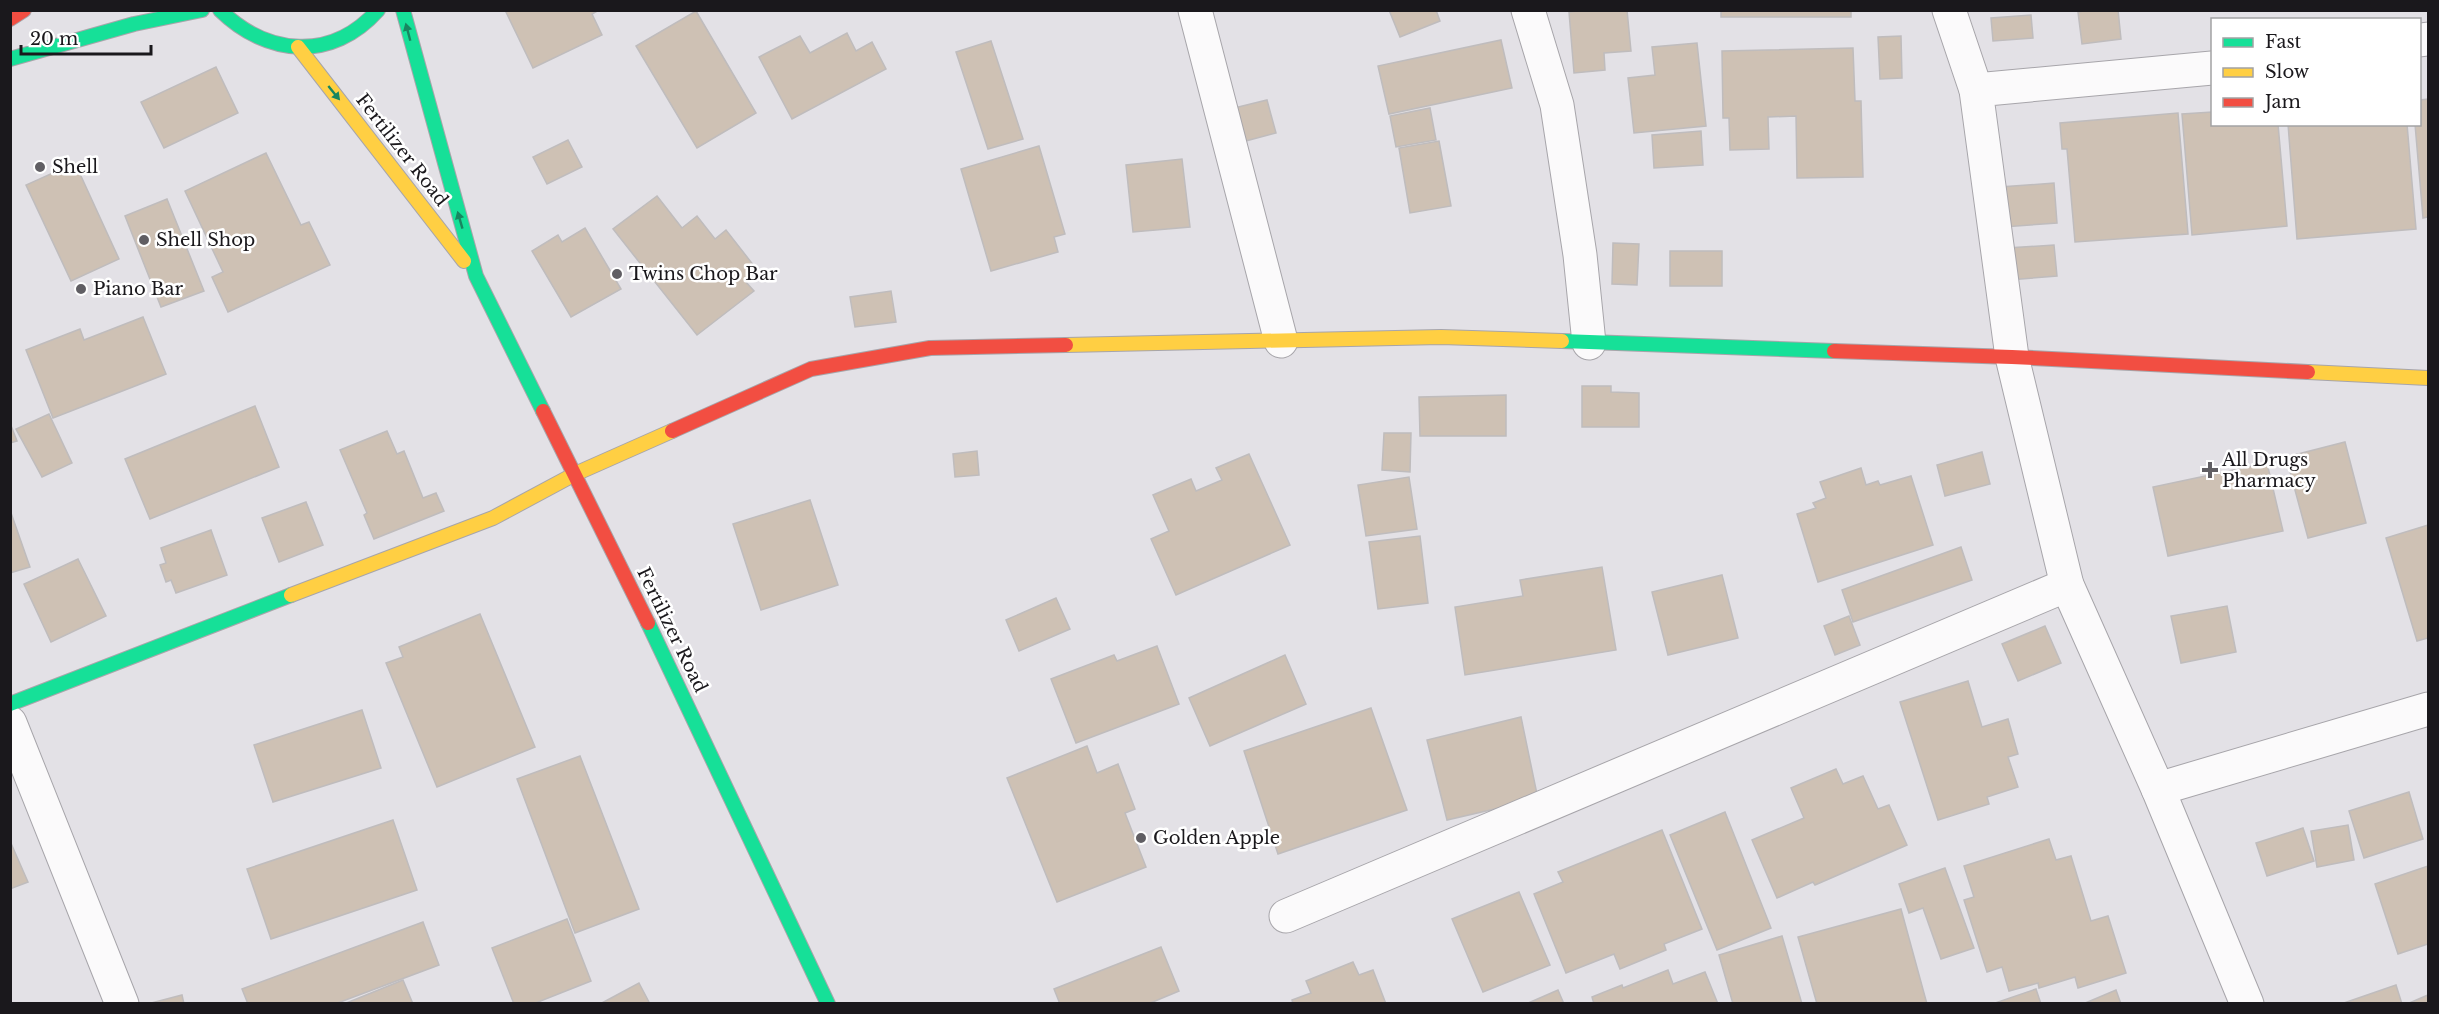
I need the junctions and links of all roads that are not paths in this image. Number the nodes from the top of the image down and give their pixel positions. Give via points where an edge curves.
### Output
1 (24, 10) edge
2 (202, 10) edge
3 (220, 10) edge
4 (378, 10) edge
5 (402, 10) edge
6 (1195, 10) edge
7 (1528, 10) edge
8 (1949, 10) edge
9 (10, 19) edge
10 (298, 47) junction
11 (10, 59) edge
12 (2211, 68) edge
13 (1976, 90) junction
14 (476, 276) junction
15 (1281, 341) junction
16 (1589, 343) junction
17 (2012, 357) junction
18 (2428, 378) edge
19 (575, 474) junction
20 (2067, 585) junction
21 (10, 704) edge
22 (2428, 709) edge
23 (10, 723) edge
24 (2158, 789) junction
25 (1286, 916) dead end
26 (122, 1004) edge
27 (828, 1004) edge
28 (2247, 1004) edge

1 - 9 street
2 - 11 street via 134,24
3 - 10 street via 239,28 267,42
4 - 10 street via 372,19 338,41
14 -> 5 street, Fertilizer Road
6 - 15 street
7 - 16 street via 1557,105
8 - 13 street
10 -> 14 street, Fertilizer Road
12 - 13 street
13 - 17 street
14 - 19 street, Fertilizer Road
15 - 16 street via 1441,337
15 - 19 street via 930,348 811,369
16 - 17 street
17 - 18 street
17 - 20 street
19 - 21 street via 493,518
19 - 27 street, Fertilizer Road
20 - 24 street
20 - 25 street
22 - 24 street
23 - 26 street
24 - 28 street

